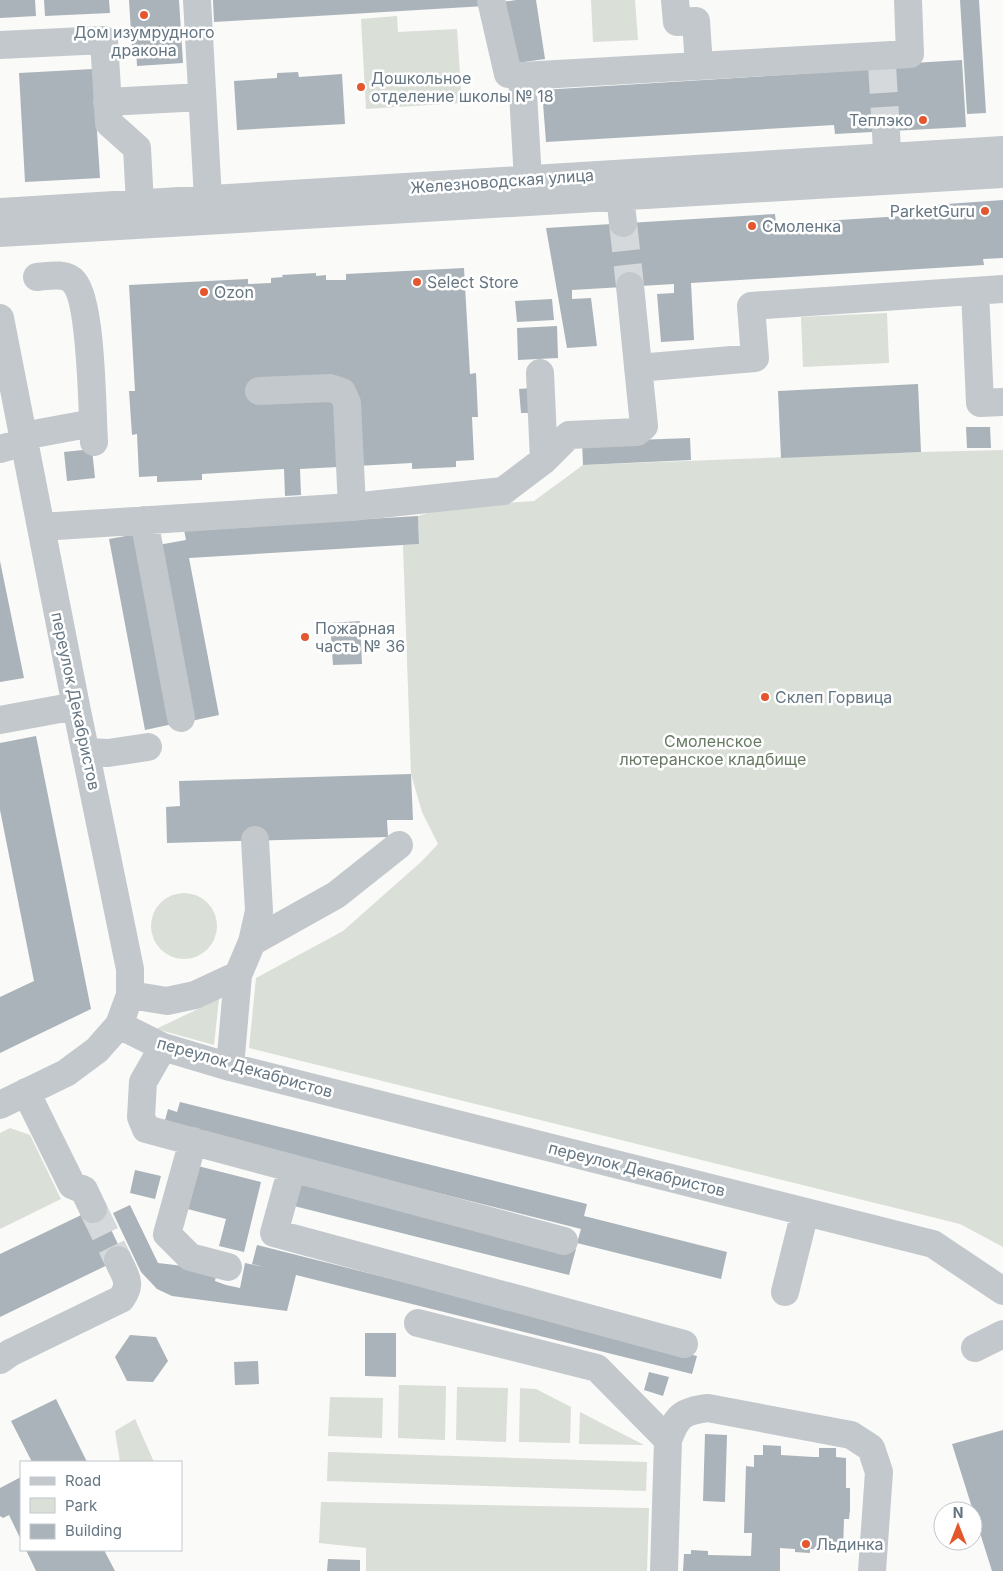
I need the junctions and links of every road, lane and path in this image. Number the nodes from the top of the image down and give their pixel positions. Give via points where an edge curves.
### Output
1 (197, 0) edge
2 (491, 0) edge
3 (675, 0) edge
4 (908, 0) edge
5 (0, 45) edge
6 (699, 66) junction
7 (522, 76) junction
8 (202, 97) junction
9 (107, 102) junction
10 (1003, 150) edge
11 (887, 156) junction
12 (1003, 174) edge
13 (528, 180) junction
14 (620, 196) junction
15 (208, 199) junction
16 (140, 204) junction
17 (0, 212) edge
18 (623, 223) tunnel mouth
19 (0, 233) edge
20 (37, 277) dead end
21 (630, 286) tunnel mouth
22 (1003, 289) edge
23 (975, 291) junction
24 (0, 318) edge
25 (3, 351) edge
26 (638, 368) junction
27 (540, 373) dead end
28 (259, 392) dead end
29 (1003, 402) edge
30 (16, 442) edge
31 (544, 460) junction
32 (352, 507) junction
33 (144, 520) junction
34 (41, 527) junction
35 (76, 706) junction
36 (181, 718) dead end
37 (0, 720) edge
38 (148, 747) dead end
39 (87, 752) junction
40 (255, 840) dead end
41 (399, 845) dead end
42 (252, 942) junction
43 (238, 975) junction
44 (130, 995) junction
45 (119, 1025) junction
46 (163, 1047) junction
47 (230, 1066) junction
48 (26, 1092) junction
49 (0, 1105) edge
50 (193, 1141) junction
51 (292, 1168) junction
52 (93, 1209) tunnel mouth
53 (805, 1212) junction
54 (564, 1241) dead end
55 (118, 1260) tunnel mouth
56 (228, 1267) dead end
57 (1003, 1291) edge
58 (785, 1292) dead end
59 (418, 1323) dead end
60 (1003, 1334) edge
61 (684, 1344) dead end
62 (975, 1348) dead end
63 (0, 1360) edge
64 (668, 1440) junction
65 (664, 1571) edge
66 (872, 1571) edge

1 - 8 street
2 - 7 street via 508,74
3 - 6 street via 677,22 696,21
4 - 6 street via 910,54 882,61
5 - 9 street via 104,40
6 - 7 street
7 - 13 street
8 - 9 street
8 - 15 street
9 - 16 street via 109,123 137,148
10 - 11 street, Железноводская улица
11 - 12 street, Железноводская улица
11 - 13 street, Железноводская улица
11 - 14 street, Железноводская улица
13 - 15 street, Железноводская улица
14 - 18 street
14 - 19 street, Железноводская улица
15 - 16 street, Железноводская улица
16 - 17 street, Железноводская улица
20 - 30 street via 62,276 74,280 80,292 88,332 93,433
21 - 26 street
22 - 23 street
23 - 26 street via 751,306 755,358
23 - 29 street via 980,403
24 - 25 street, переулок Декабристов
25 - 30 street, переулок Декабристов
26 - 31 street via 644,426 637,432 569,435
27 - 31 street
28 - 32 street via 330,388 342,392 347,403
30 - 34 street, переулок Декабристов
31 - 32 street via 503,491
32 - 33 street
33 - 34 street
33 - 36 street
34 - 35 street, переулок Декабристов
35 - 37 street
35 - 39 street, переулок Декабристов
38 - 39 street
39 - 44 street, переулок Декабристов via 130,969
40 - 42 street via 259,912
41 - 42 street via 336,895
42 - 43 street
43 - 44 street via 195,995 167,1001
43 - 47 street
44 - 45 street, переулок Декабристов
45 - 46 street, переулок Декабристов
45 - 48 street via 97,1050 66,1073
46 - 47 street, переулок Декабристов
46 - 50 street via 143,1082 141,1118 146,1129
47 - 53 street, переулок Декабристов
48 - 49 street
48 - 52 street via 72,1185 84,1190
50 - 51 street
50 - 56 street via 167,1234 190,1257
51 - 54 street
51 - 61 street via 274,1233
53 - 57 street, переулок Декабристов via 933,1244
53 - 58 street
55 - 63 street via 128,1280 128,1290 121,1299
59 - 64 street via 597,1368
60 - 62 street
64 - 65 street
64 - 66 street via 674,1423 689,1410 708,1408 851,1434 871,1448 879,1472

